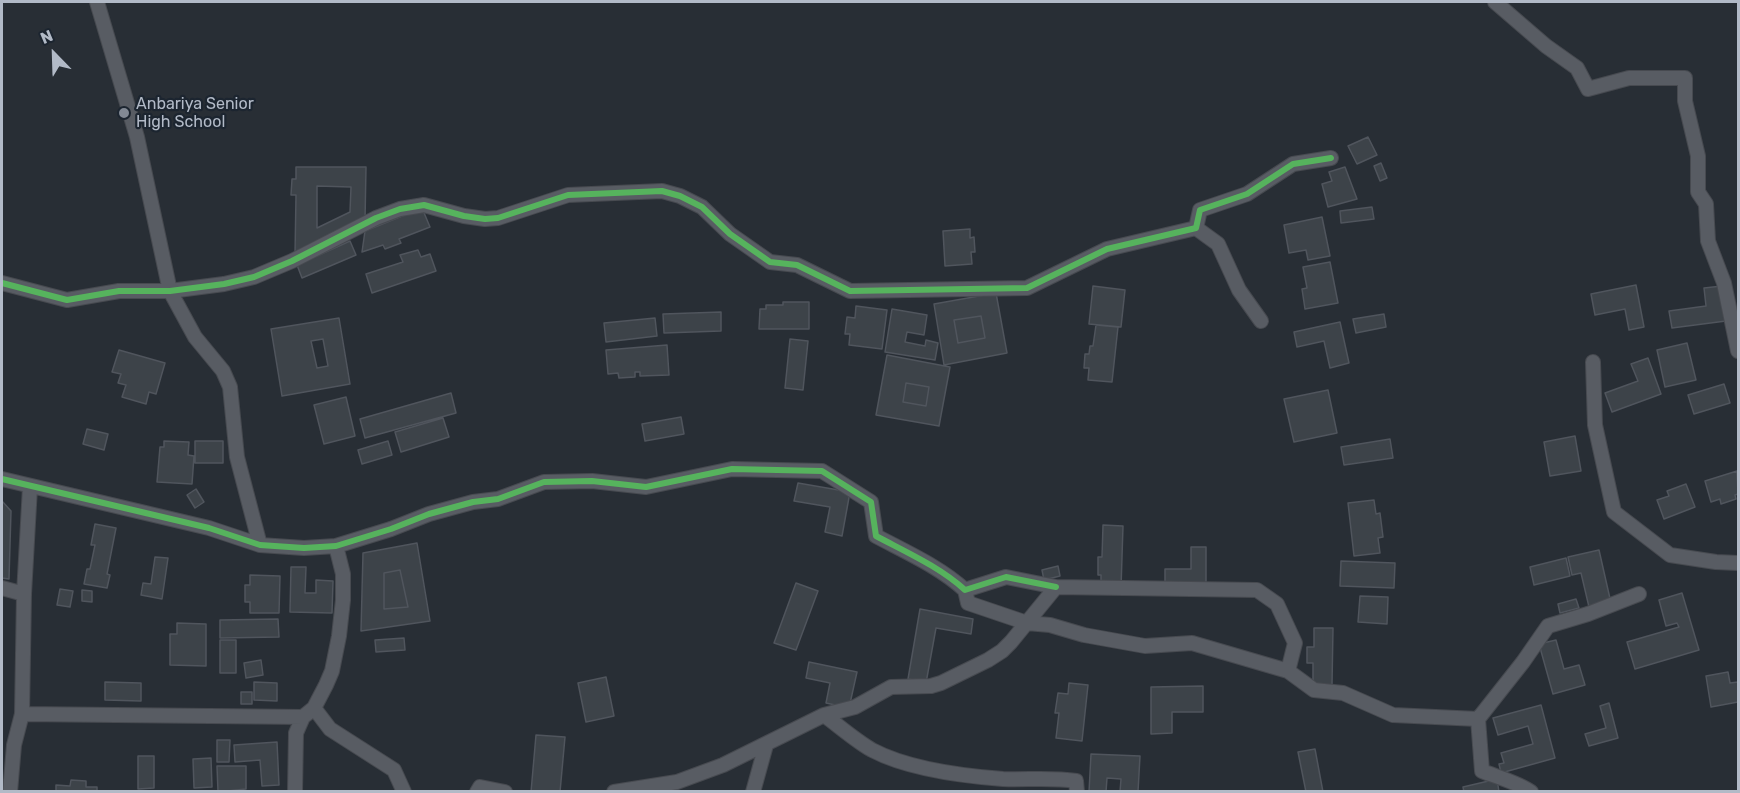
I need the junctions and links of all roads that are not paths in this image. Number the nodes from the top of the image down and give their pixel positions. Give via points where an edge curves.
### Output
1 (96, 2) edge
2 (1495, 2) edge
3 (1331, 158) dead end
4 (1196, 228) junction
5 (2, 283) edge
6 (170, 291) junction
7 (1261, 321) dead end
8 (1738, 351) edge
9 (1593, 362) dead end
10 (2, 479) edge
11 (30, 487) junction
12 (260, 545) junction
13 (336, 546) junction
14 (1738, 563) edge
15 (1056, 587) junction
16 (2, 588) edge
17 (965, 590) junction
18 (24, 594) junction
19 (1639, 594) dead end
20 (1027, 623) junction
21 (1287, 671) junction
22 (308, 712) junction
23 (22, 714) junction
24 (824, 715) junction
25 (1478, 719) junction
26 (8, 743) edge
27 (766, 745) junction
28 (10, 792) edge
29 (295, 792) edge
30 (404, 792) edge
31 (477, 792) edge
32 (505, 792) edge
33 (614, 792) edge
34 (753, 792) edge
35 (1077, 792) edge
36 (1531, 792) edge

1 - 6 street via 137,136
2 - 8 street via 1577,68 1588,89 1629,78 1685,78 1685,101 1698,156 1698,192 1706,204 1708,241 1724,282
3 - 4 street via 1293,164 1247,194 1200,210
4 - 6 street via 1107,249 1027,288 850,291 797,265 771,262 730,234 702,207 680,196 662,191 568,195 498,218 464,216 424,205 400,209 254,277
4 - 7 street via 1218,244 1239,290
5 - 6 street via 67,300 119,291
6 - 12 street via 195,337 223,371 230,387 237,457
9 - 14 street via 1595,425 1614,512 1670,555
10 - 11 street
11 - 12 street via 209,528
11 - 18 street
12 - 13 street
13 - 17 street via 429,514 498,499 544,482 592,481 646,488 732,468 822,471 871,502 876,536 920,559
13 - 22 street via 343,600 339,636 332,670
15 - 17 street via 1006,576
15 - 20 street
15 - 21 street via 1257,590 1277,604 1294,643
16 - 18 street
17 - 20 street via 968,603
18 - 23 street
19 - 25 street via 1548,626
20 - 21 street via 1144,646 1192,643
20 - 24 street via 988,660 941,683 891,687 855,707
21 - 25 street via 1314,690 1343,693 1393,715
22 - 23 street
22 - 29 street via 296,733
22 - 30 street via 394,770
23 - 26 street
24 - 27 street
24 - 35 street via 871,750 893,759 936,770 1003,779 1062,778 1076,781
25 - 36 street via 1482,771
26 - 28 street
27 - 33 street via 677,782
27 - 34 street
31 - 32 street via 480,787

